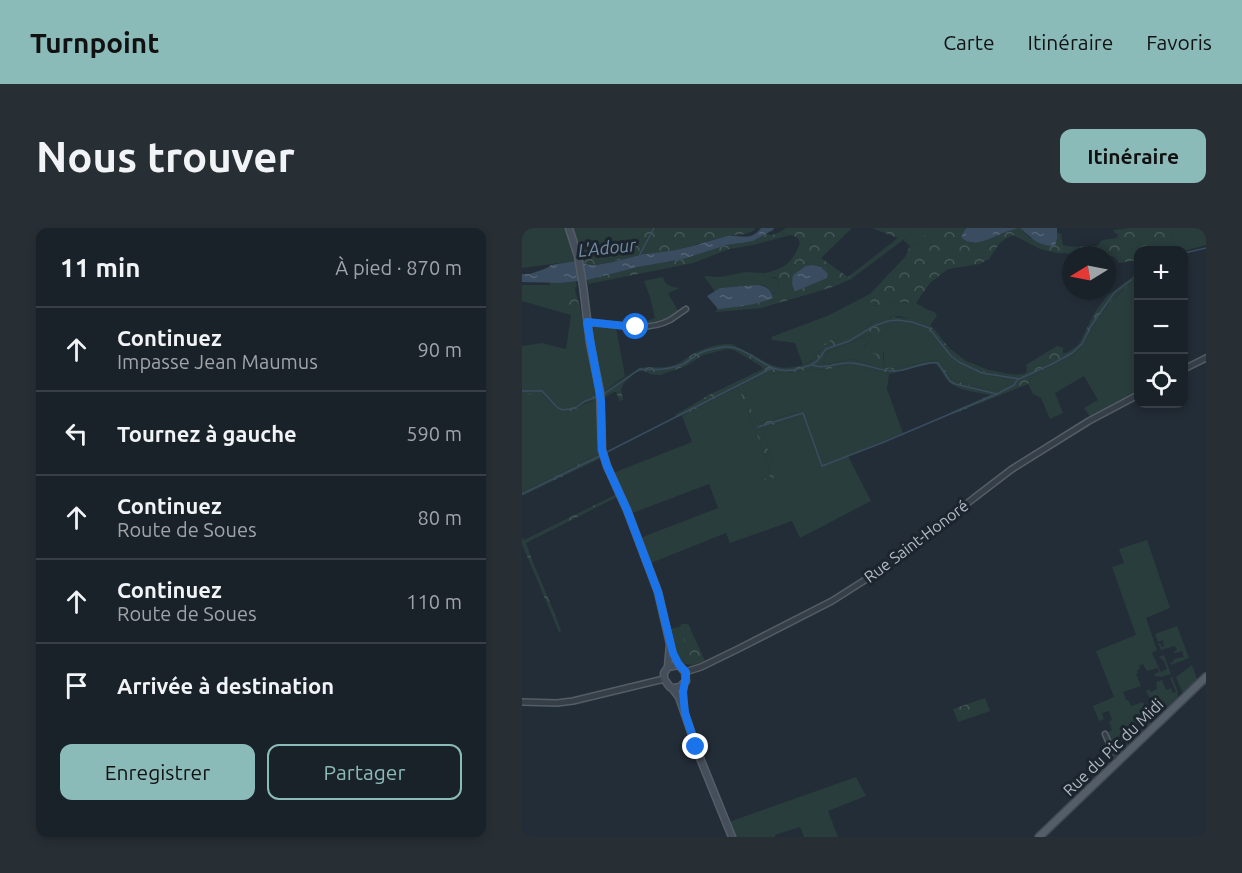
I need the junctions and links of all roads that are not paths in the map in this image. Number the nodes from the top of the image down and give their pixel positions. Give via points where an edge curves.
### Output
1 (569, 228) edge
2 (686, 309) dead end
3 (587, 322) junction
4 (1206, 358) edge
5 (1188, 367) edge
6 (1134, 397) edge
7 (670, 644) junction
8 (679, 665) junction
9 (668, 667) junction
10 (686, 672) junction
11 (1206, 677) edge
12 (664, 679) junction
13 (684, 684) junction
14 (670, 687) junction
15 (522, 702) edge
16 (685, 713) junction
17 (1106, 734) dead end
18 (1117, 762) junction
19 (732, 837) edge
20 (1039, 837) edge

1 - 3 main road via 578,256
2 - 3 street via 669,321 650,326
3 - 7 main road via 601,401 602,450 658,592
4 - 5 street
6 - 10 street, Rue Saint-Honoré via 1012,469 922,540 832,601
7 - 8 main road
7 - 9 main road
8 - 9 main road
8 - 10 main road
9 - 12 main road
10 - 13 main road
11 - 18 main road, Rue du Pic du Midi
12 - 14 main road
12 - 15 street via 573,701
13 - 14 main road
13 - 16 main road
14 - 16 main road
16 - 19 main road
17 - 18 street
18 - 20 main road, Rue du Pic du Midi

